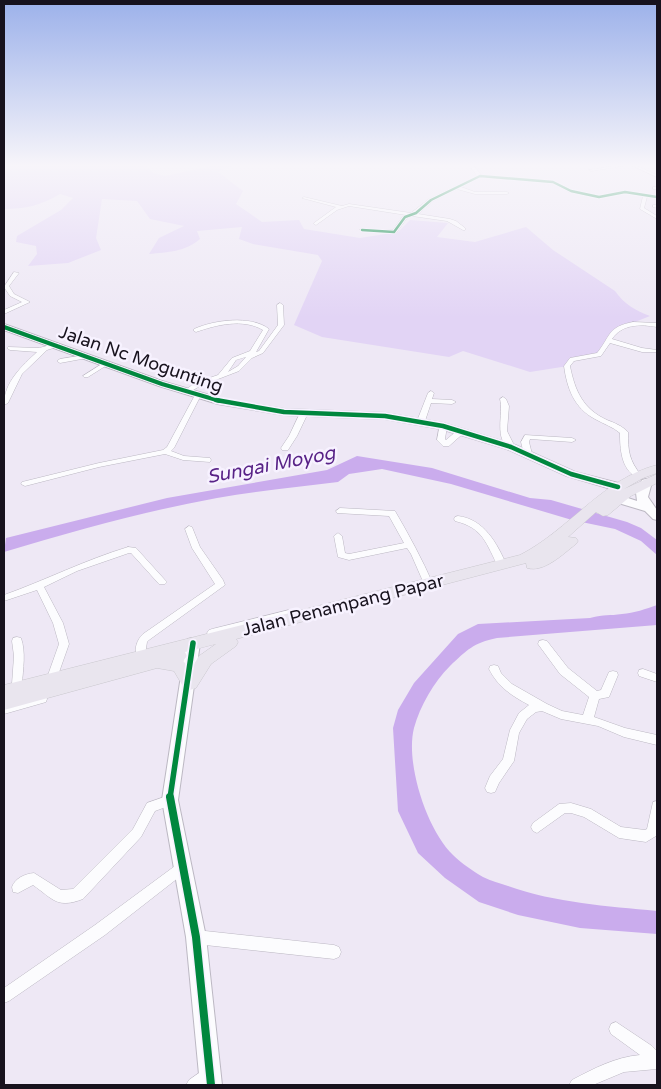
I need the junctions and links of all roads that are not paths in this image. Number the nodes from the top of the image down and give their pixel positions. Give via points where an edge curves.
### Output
1 (325, 217) edge
2 (407, 217) edge
3 (421, 217) edge
4 (316, 224) dead end
5 (463, 229) dead end
6 (362, 230) dead end
7 (16, 273) dead end
8 (280, 305) dead end
9 (4, 312) edge
10 (657, 325) edge
11 (4, 327) edge
12 (196, 330) dead end
13 (608, 340) junction
14 (58, 345) junction
15 (10, 348) dead end
16 (44, 349) junction
17 (655, 351) dead end
18 (251, 355) junction
19 (85, 356) junction
20 (60, 361) dead end
21 (105, 364) junction
22 (86, 376) dead end
23 (221, 376) junction
24 (186, 392) junction
25 (431, 393) dead end
26 (198, 395) junction
27 (503, 399) dead end
28 (428, 401) junction
29 (452, 402) dead end
30 (4, 404) edge
31 (304, 413) junction
32 (421, 422) junction
33 (443, 426) junction
34 (462, 431) junction
35 (572, 440) dead end
36 (511, 447) junction
37 (285, 448) dead end
38 (165, 452) junction
39 (528, 454) junction
40 (208, 460) dead end
41 (657, 469) edge
42 (647, 478) edge
43 (25, 484) dead end
44 (612, 498) junction
45 (340, 511) dead end
46 (653, 512) edge
47 (458, 519) dead end
48 (190, 529) dead end
49 (578, 529) junction
50 (338, 536) dead end
51 (409, 545) junction
52 (502, 566) junction
53 (162, 582) dead end
54 (428, 584) junction
55 (39, 586) junction
56 (4, 598) edge
57 (309, 613) junction
58 (17, 640) dead end
59 (230, 642) junction
60 (543, 644) dead end
61 (193, 648) junction
62 (146, 658) junction
63 (494, 670) dead end
64 (643, 673) dead end
65 (53, 674) junction
66 (613, 675) dead end
67 (657, 678) edge
68 (79, 683) junction
69 (190, 683) junction
70 (4, 687) edge
71 (10, 688) edge
72 (595, 696) junction
73 (4, 703) edge
74 (543, 707) junction
75 (4, 710) edge
76 (588, 721) junction
77 (657, 740) edge
78 (492, 788) dead end
79 (170, 800) junction
80 (657, 806) edge
81 (537, 827) dead end
82 (183, 867) junction
83 (18, 887) dead end
84 (196, 937) junction
85 (334, 952) dead end
86 (4, 996) edge
87 (616, 1029) dead end
88 (657, 1062) edge
89 (210, 1080) edge
90 (194, 1085) edge
91 (576, 1085) edge

1 - 4 street
2 - 6 street via 394,232
3 - 5 street via 454,222
7 - 9 street via 6,286 12,295 27,302
8 - 18 street via 281,325 261,352
10 - 13 street via 623,327
11 - 14 street, Jalan Nc Mogunting
12 - 18 street via 215,324 250,322 261,325 266,329
13 - 17 street
13 - 42 street via 598,355 572,359 567,364 574,398 597,418 624,432 624,454 628,466
14 - 16 street
14 - 19 street, Jalan Nc Mogunting
15 - 16 street
16 - 30 street via 19,373
18 - 23 street via 238,370
18 - 23 street via 234,359
19 - 20 street
19 - 21 street, Jalan Nc Mogunting
21 - 22 street
21 - 24 street, Jalan Nc Mogunting
23 - 24 street via 196,384
24 - 26 street, Jalan Nc Mogunting
25 - 28 street
26 - 31 street, Jalan Nc Mogunting via 260,409
26 - 38 street
27 - 36 street via 503,431
28 - 29 street
28 - 32 street
31 - 32 street, Jalan Nc Mogunting via 385,416
31 - 37 street
32 - 33 street, Jalan Nc Mogunting
33 - 34 street, Jalan Nc Mogunting
33 - 34 street via 441,440 446,444
34 - 36 street, Jalan Nc Mogunting
35 - 39 street via 528,437 525,442
36 - 39 street, Jalan Nc Mogunting
38 - 40 street via 183,458
38 - 43 street
39 - 44 street, Jalan Nc Mogunting
41 - 42 main road, Jalan Penampang Papar
42 - 44 main road, Jalan Penampang Papar
42 - 46 street via 641,492 642,500
44 - 46 street, Jalan Nc Mogunting
44 - 49 main road, Jalan Penampang Papar
45 - 51 street via 392,513
47 - 52 street via 468,520 485,536
48 - 62 street via 196,548 220,584 146,637 142,641
49 - 52 main road, Jalan Penampang Papar via 539,552
49 - 59 main road, Jalan Penampang Papar via 556,553 530,566
50 - 51 street via 341,555 349,557
51 - 54 street
52 - 54 main road, Jalan Penampang Papar
53 - 55 street via 133,550 128,550 74,569
54 - 57 main road, Jalan Penampang Papar
55 - 56 street
55 - 65 street via 58,623 64,644
57 - 61 main road, Jalan Penampang Papar
57 - 62 street via 294,613 244,624
58 - 71 street via 19,656
59 - 61 main road, Jalan Penampang Papar
59 - 69 main road via 204,660
60 - 72 street via 564,671
61 - 62 main road, Jalan Penampang Papar
61 - 69 street
61 - 71 main road, Jalan Penampang Papar
62 - 65 street
62 - 68 main road, Jalan Penampang Papar
62 - 69 main road via 184,668
63 - 74 street via 510,689
64 - 67 street
65 - 71 street
66 - 72 street via 605,694
68 - 73 main road, Jalan Penampang Papar
68 - 75 street via 74,690
69 - 79 street
70 - 71 street
72 - 76 street
74 - 76 street
74 - 78 street via 533,708 523,716 514,733 508,761
76 - 77 street
79 - 82 street
79 - 83 street via 151,808 137,833 78,894 61,898 34,879
80 - 81 street via 652,832 646,836 619,832 587,813 570,808 563,808
82 - 84 street
82 - 86 street via 100,930
84 - 85 street
84 - 89 street
87 - 88 street
88 - 91 street via 617,1065
89 - 90 street

